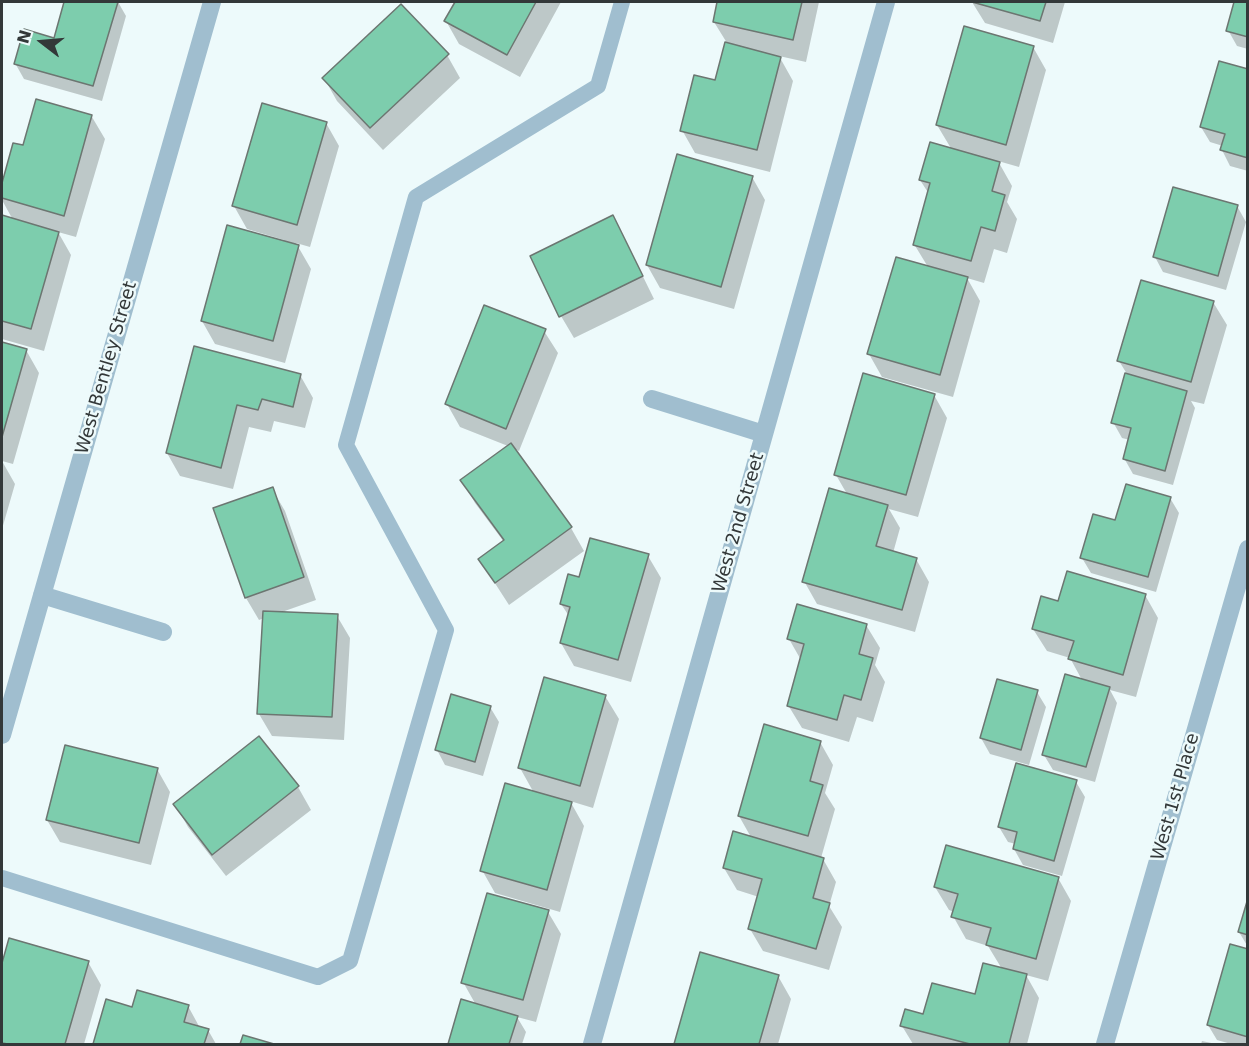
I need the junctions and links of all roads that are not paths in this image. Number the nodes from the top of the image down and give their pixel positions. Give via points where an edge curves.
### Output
1 (212, 2) edge
2 (622, 2) edge
3 (886, 2) edge
4 (652, 399) dead end
5 (764, 434) junction
6 (1248, 549) edge
7 (42, 595) junction
8 (163, 632) dead end
9 (2, 735) edge
10 (2, 878) edge
11 (591, 1044) edge
12 (1105, 1044) edge

1 - 7 street, West Bentley Street
2 - 10 lane via 598,86 416,197 346,445 446,630 350,961 318,977
3 - 5 street, West 2nd Street
4 - 5 street
5 - 11 street, West 2nd Street
6 - 12 street, West 1st Place
7 - 8 street
7 - 9 street, West Bentley Street

